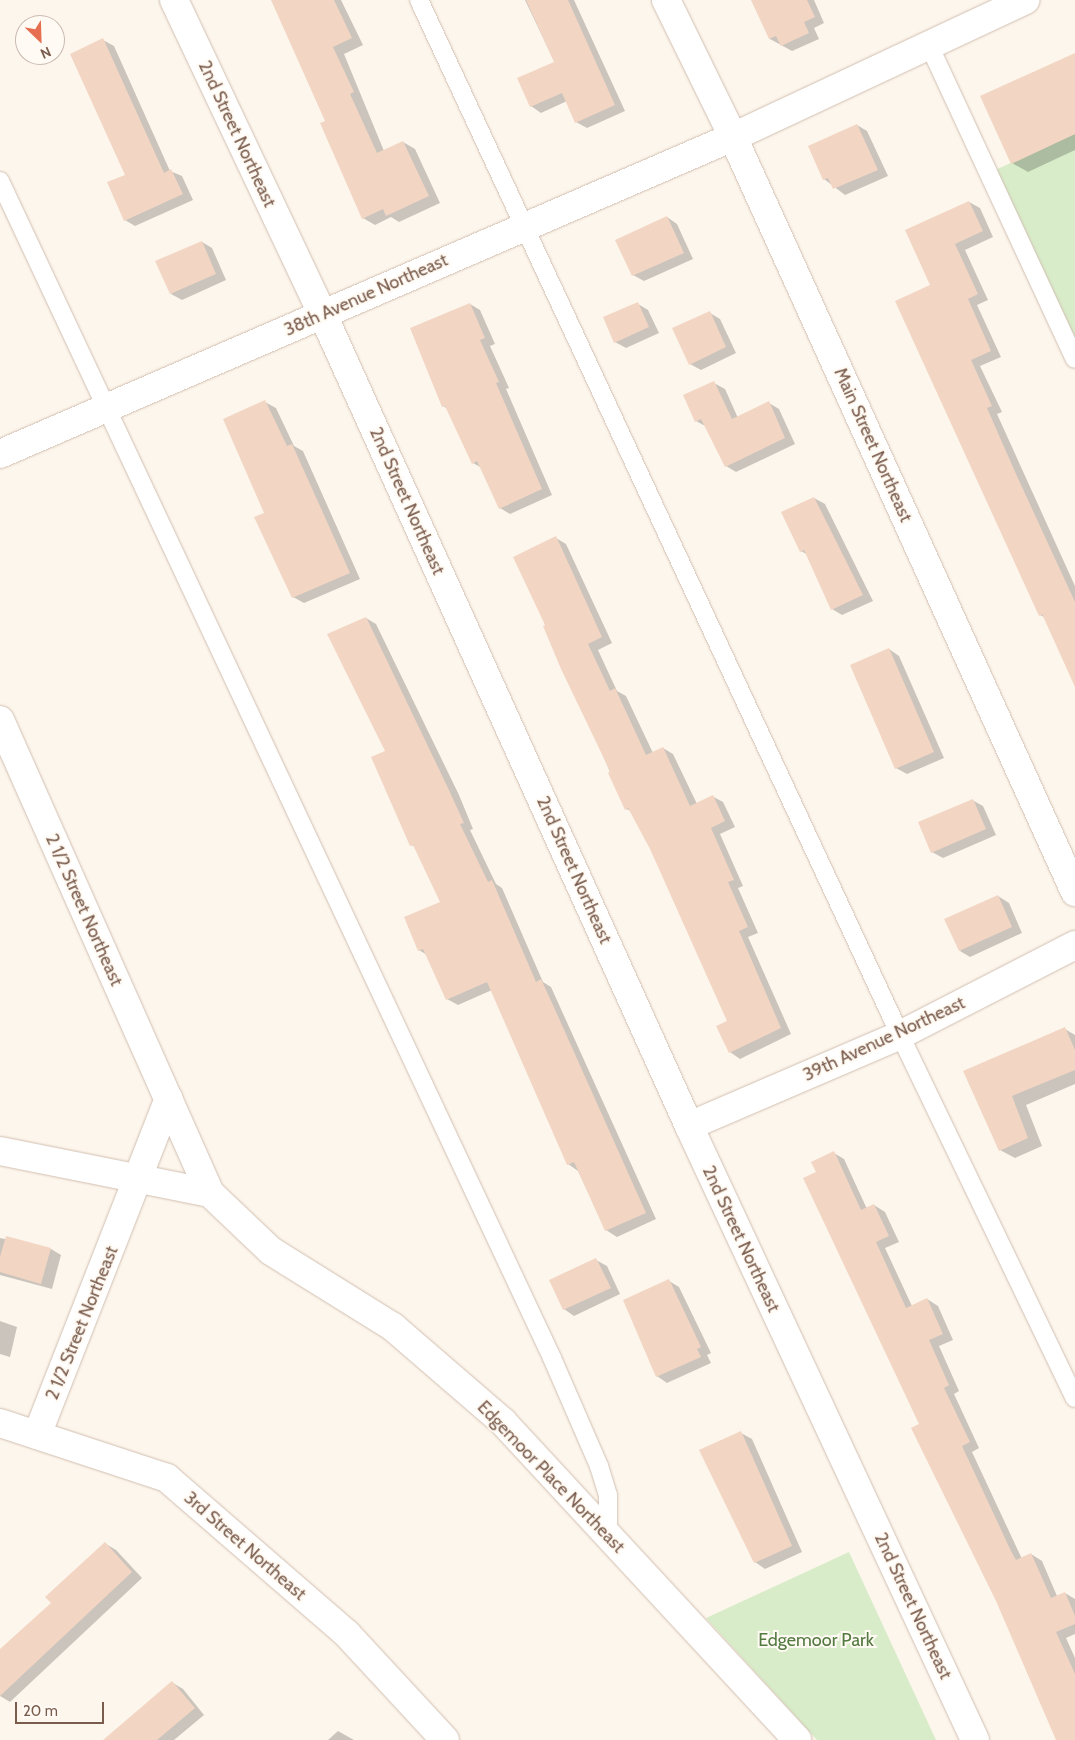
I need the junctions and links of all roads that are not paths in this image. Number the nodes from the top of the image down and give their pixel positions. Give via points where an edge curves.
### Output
1 (174, 0) edge
2 (419, 0) edge
3 (666, 0) edge
4 (1025, 0) edge
5 (929, 45) junction
6 (733, 137) junction
7 (0, 182) edge
8 (525, 225) junction
9 (323, 314) junction
10 (1075, 359) edge
11 (105, 409) junction
12 (0, 454) edge
13 (0, 720) edge
14 (1075, 892) edge
15 (1075, 945) edge
16 (900, 1035) junction
17 (169, 1100) junction
18 (689, 1126) junction
19 (0, 1151) edge
20 (139, 1178) junction
21 (210, 1192) junction
22 (1075, 1398) edge
23 (0, 1423) edge
24 (37, 1435) junction
25 (608, 1536) junction
26 (445, 1740) edge
27 (797, 1740) edge
28 (975, 1740) edge

1 - 9 street, 2nd Street Northeast
2 - 8 lane
3 - 6 street, Main Street Northeast
4 - 5 street, 38th Avenue Northeast
5 - 6 street, 38th Avenue Northeast
5 - 10 lane
6 - 8 street, 38th Avenue Northeast
6 - 14 street, Main Street Northeast
7 - 11 lane
8 - 9 street, 38th Avenue Northeast
8 - 16 lane
9 - 11 street, 38th Avenue Northeast
9 - 18 street, 2nd Street Northeast
11 - 12 street, 38th Avenue Northeast
11 - 25 lane via 552,1358 599,1466 608,1495
13 - 17 street, 2 1/2 Street Northeast
15 - 16 street, 39th Avenue Northeast
16 - 18 street, 39th Avenue Northeast
16 - 22 lane
17 - 20 street, 2 1/2 Street Northeast
17 - 21 street, 2 1/2 Street Northeast
18 - 28 street, 2nd Street Northeast
19 - 20 street
20 - 21 street
20 - 24 street, 2 1/2 Street Northeast
21 - 25 street, Edgemoor Place Northeast via 271,1251 393,1327 503,1422
23 - 24 street, 3rd Street Northeast
24 - 26 street, 3rd Street Northeast via 167,1478 347,1634
25 - 27 street, Edgemoor Place Northeast

